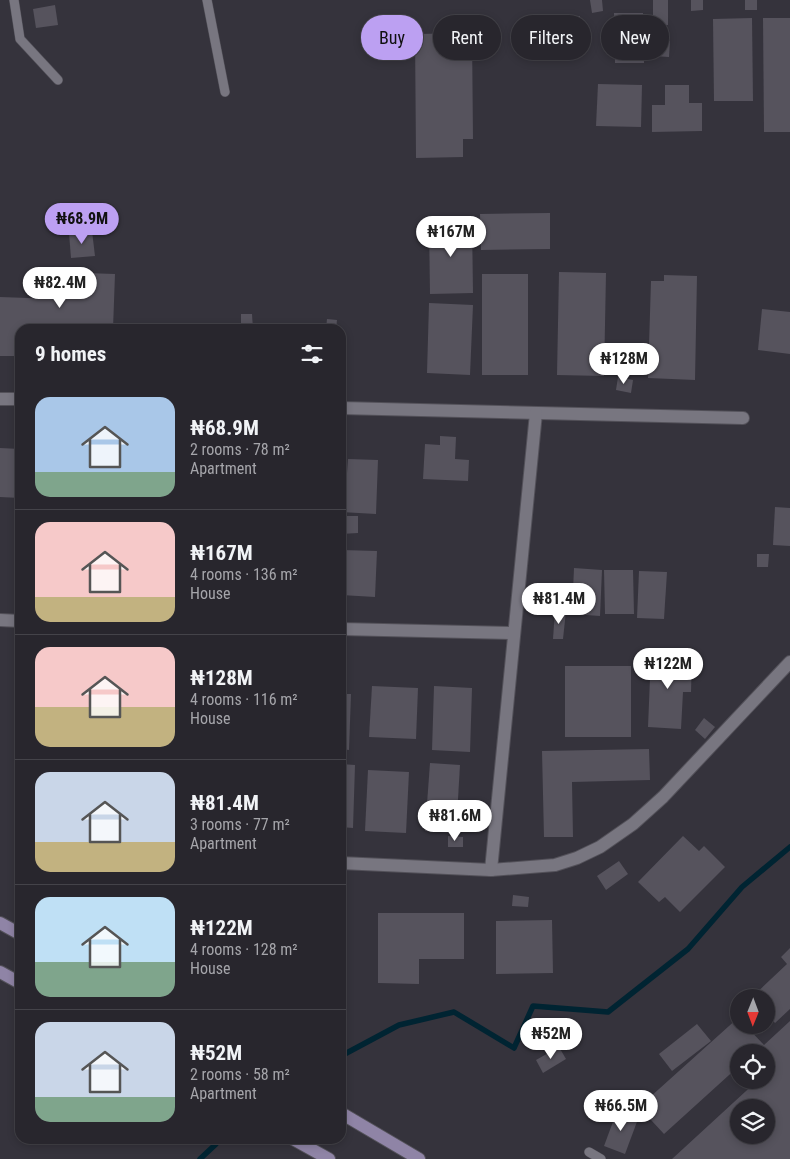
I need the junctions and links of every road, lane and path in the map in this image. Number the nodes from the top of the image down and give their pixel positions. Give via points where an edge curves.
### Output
1 (14, 0) edge
2 (207, 0) edge
3 (58, 80) dead end
4 (225, 92) dead end
5 (0, 399) edge
6 (15, 400) edge
7 (346, 408) edge
8 (536, 413) junction
9 (743, 418) dead end
10 (0, 620) edge
11 (15, 621) edge
12 (346, 629) edge
13 (514, 633) junction
14 (790, 662) edge
15 (346, 863) edge
16 (491, 870) junction
17 (0, 923) edge
18 (15, 931) edge
19 (0, 972) edge
20 (15, 980) edge
21 (346, 1116) edge
22 (302, 1144) edge
23 (589, 1152) dead end
24 (329, 1159) edge
25 (419, 1159) edge
26 (601, 1159) edge

1 - 3 lane via 20,39
2 - 4 lane
5 - 6 street
7 - 8 street
8 - 9 street
8 - 13 street
10 - 11 street
12 - 13 street
13 - 16 street
14 - 16 street via 634,824 577,858 554,865
15 - 16 street
17 - 18 main road
19 - 20 main road
21 - 25 main road
22 - 24 main road
23 - 26 lane

